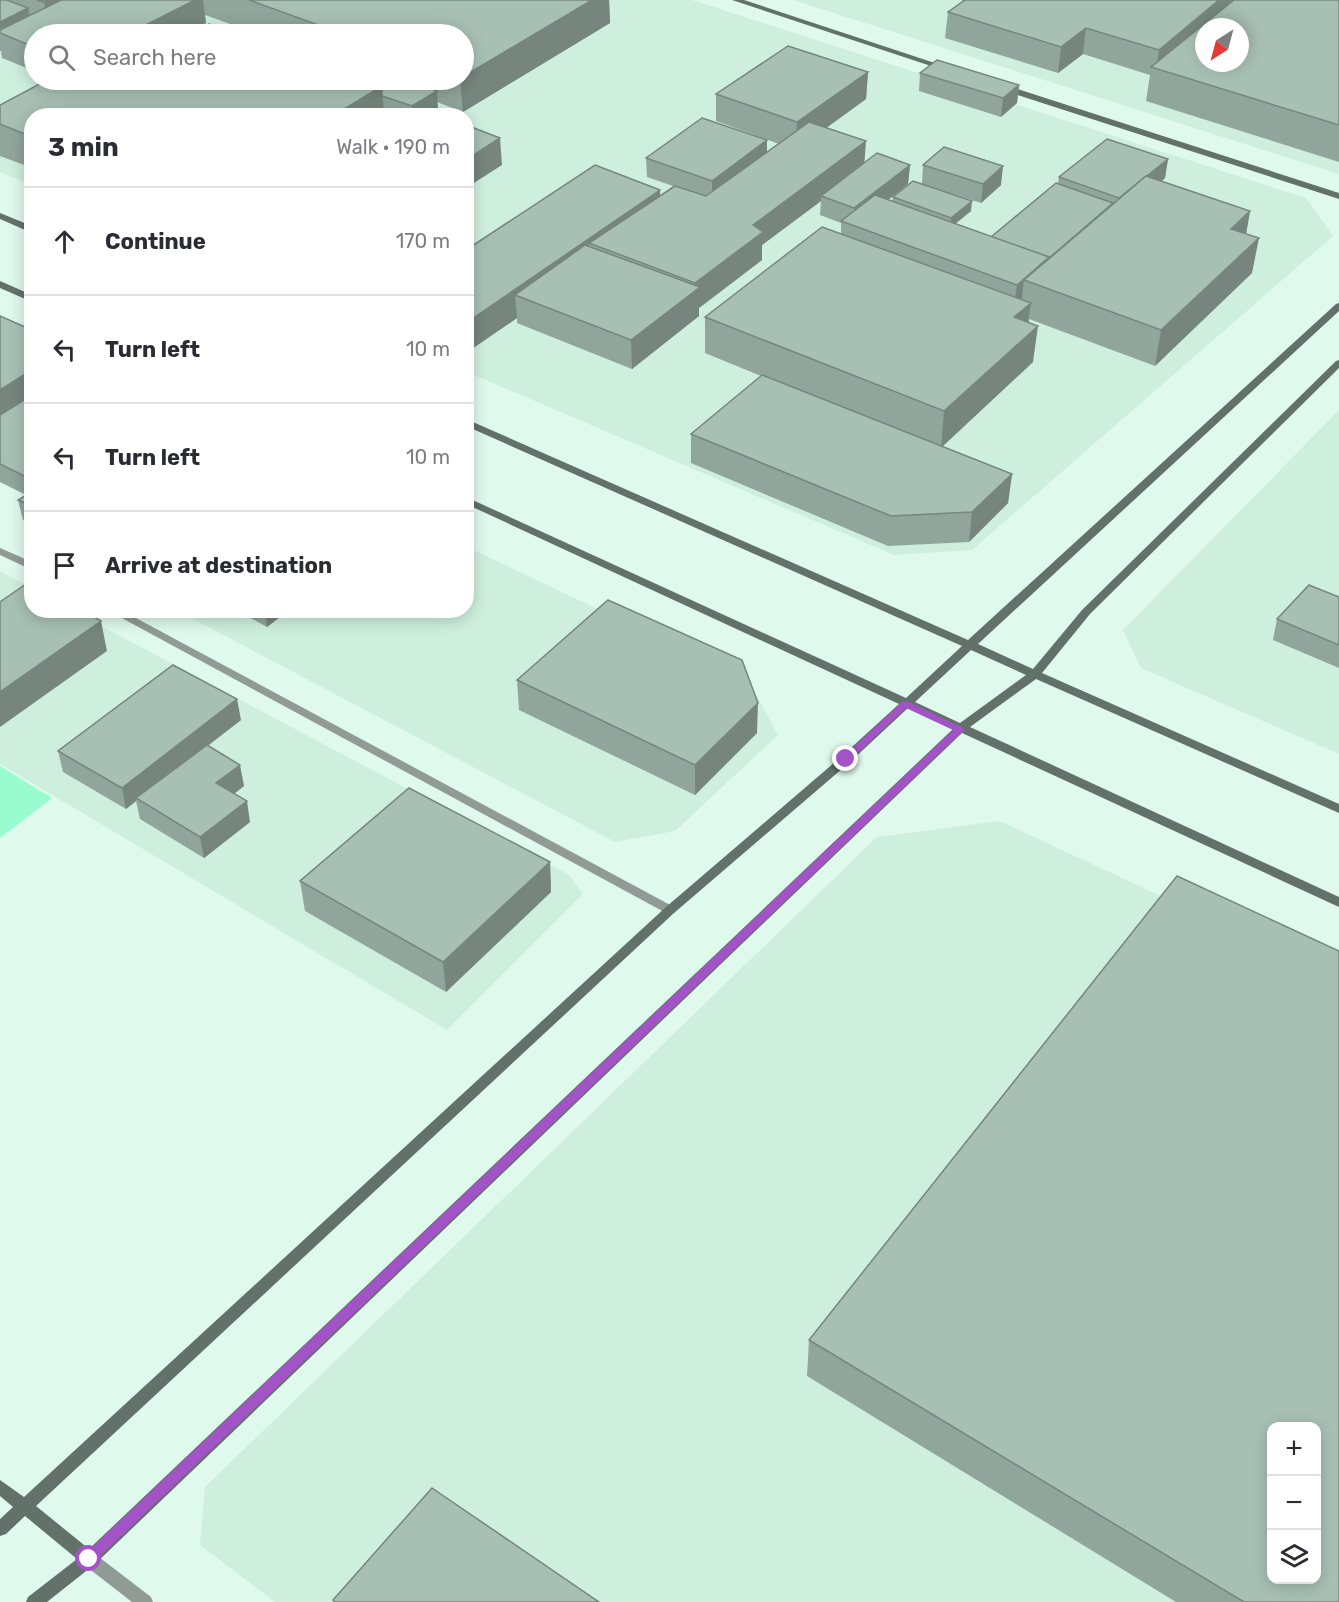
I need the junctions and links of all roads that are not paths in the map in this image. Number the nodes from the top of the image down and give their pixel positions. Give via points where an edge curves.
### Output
1 (736, 0) edge
2 (952, 70) edge
3 (998, 85) edge
4 (1339, 196) edge
5 (0, 216) edge
6 (24, 226) edge
7 (0, 284) edge
8 (24, 295) edge
9 (1339, 306) edge
10 (1339, 363) edge
11 (474, 426) edge
12 (474, 504) edge
13 (0, 551) edge
14 (24, 563) edge
15 (127, 618) edge
16 (972, 645) junction
17 (1035, 674) junction
18 (905, 704) junction
19 (960, 729) junction
20 (1339, 808) edge
21 (1339, 902) edge
22 (670, 910) junction
23 (0, 1487) edge
24 (24, 1507) junction
25 (0, 1529) edge
26 (89, 1559) junction
27 (34, 1602) edge
28 (145, 1602) edge

1 - 2 street
3 - 4 street
5 - 6 street
7 - 8 street
9 - 16 street
10 - 17 street via 1086,612
11 - 16 street
12 - 18 street
13 - 14 street
15 - 22 street
16 - 17 street
16 - 18 street
17 - 19 street
17 - 20 street
18 - 19 street
18 - 22 street
19 - 21 street
19 - 26 street
22 - 24 street
23 - 24 street
24 - 25 street
24 - 26 street
26 - 27 street
26 - 28 street

